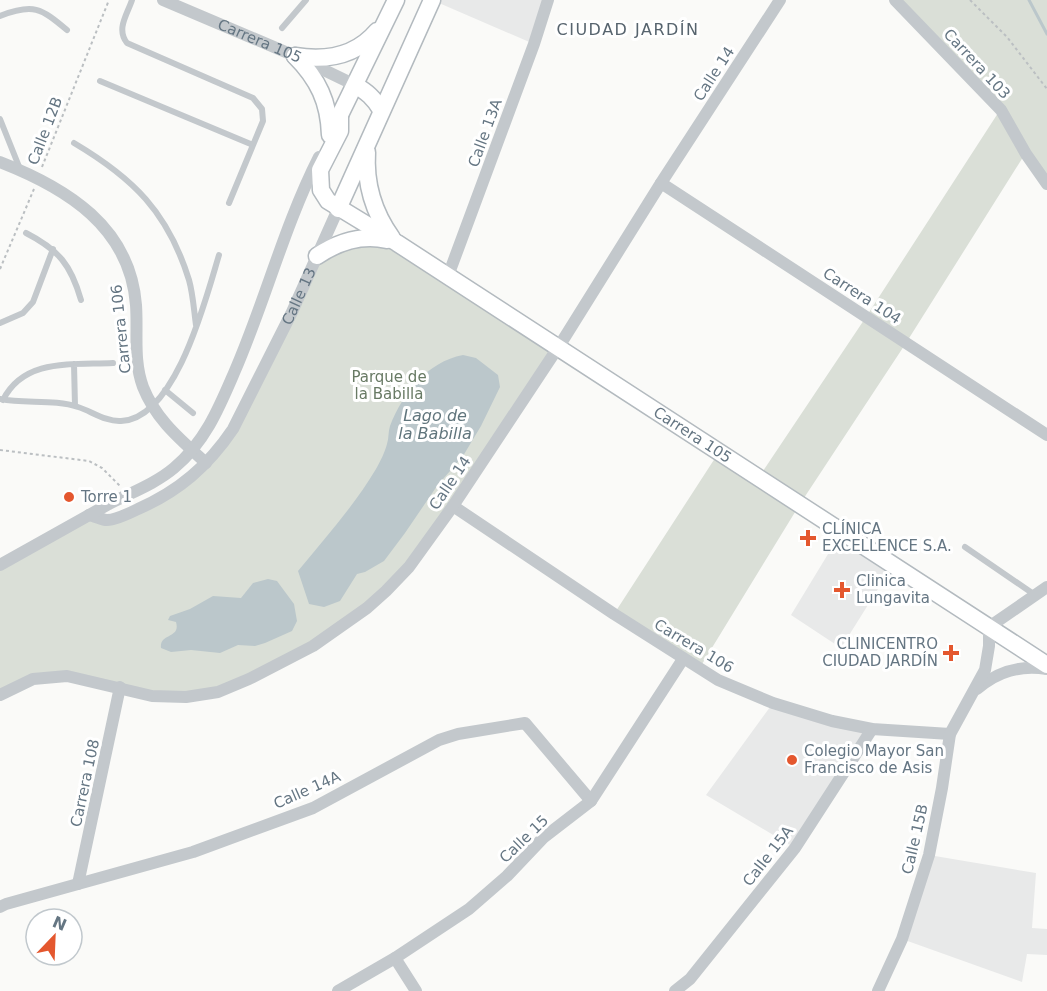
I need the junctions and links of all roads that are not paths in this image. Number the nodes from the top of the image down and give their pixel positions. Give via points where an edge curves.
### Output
1 (132, 0) edge
2 (163, 0) edge
3 (306, 0) edge
4 (396, 0) edge
5 (432, 0) edge
6 (548, 0) edge
7 (780, 0) edge
8 (896, 0) edge
9 (0, 16) edge
10 (386, 21) junction
11 (282, 28) dead end
12 (67, 30) dead end
13 (296, 56) junction
14 (100, 81) dead end
15 (355, 85) junction
16 (381, 110) junction
17 (340, 115) junction
18 (0, 119) edge
19 (330, 135) junction
20 (74, 143) dead end
21 (368, 145) junction
22 (253, 146) junction
23 (0, 162) edge
24 (20, 170) junction
25 (661, 183) junction
26 (1047, 184) edge
27 (229, 203) dead end
28 (338, 209) junction
29 (26, 233) dead end
30 (397, 243) junction
31 (52, 249) junction
32 (219, 255) dead end
33 (317, 256) junction
34 (448, 276) junction
35 (81, 300) dead end
36 (0, 323) edge
37 (197, 329) junction
38 (558, 347) junction
39 (112, 363) dead end
40 (74, 364) junction
41 (165, 390) junction
42 (2, 400) edge
43 (75, 406) junction
44 (153, 406) junction
45 (193, 413) dead end
46 (1047, 435) edge
47 (192, 450) junction
48 (206, 463) junction
49 (453, 507) junction
50 (89, 515) junction
51 (965, 547) dead end
52 (0, 565) edge
53 (1047, 587) edge
54 (1035, 595) junction
55 (988, 627) junction
56 (683, 659) junction
57 (1047, 664) edge
58 (1047, 669) edge
59 (120, 687) junction
60 (974, 692) junction
61 (0, 695) edge
62 (872, 729) junction
63 (950, 734) junction
64 (591, 801) junction
65 (78, 884) junction
66 (0, 908) edge
67 (395, 958) junction
68 (338, 991) edge
69 (416, 991) edge
70 (675, 991) edge
71 (878, 991) edge

1 - 22 lane via 121,30 127,43 253,98 262,109 263,121
2 - 13 street, Carrera 105
3 - 11 lane
4 - 10 main road, Calle 13
5 - 16 main road, Calle 13
6 - 34 street, Calle 13A
7 - 25 street, Calle 14
8 - 26 street, Carrera 103 via 1001,110
9 - 12 lane via 32,8 46,12
10 - 13 main road via 370,40 342,55
10 - 15 main road, Calle 13
13 - 15 street, Carrera 105
13 - 19 main road via 319,84 326,101
14 - 22 lane
15 - 16 main road via 370,95
15 - 17 main road, Calle 13
16 - 21 main road, Calle 13
17 - 19 main road, Calle 13
17 - 28 main road via 340,130 319,179 324,196
18 - 24 lane
19 - 47 street, Calle 13 via 299,196 252,333 219,408
20 - 37 lane via 107,162 140,191 163,220 190,281
21 - 28 main road, Calle 13
21 - 30 main road via 366,163 371,197
22 - 27 lane
23 - 24 street, Carrera 106
24 - 44 street, Carrera 106 via 39,177 91,214 110,234 127,264 136,307 135,356
25 - 38 street, Calle 14
25 - 46 street, Carrera 104
28 - 30 main road, Carrera 105
28 - 33 street, Calle 13
29 - 31 lane
30 - 33 main road via 363,238 331,247
30 - 34 main road, Carrera 105
31 - 35 lane via 66,263
31 - 36 lane via 33,302 23,313
32 - 37 lane
33 - 48 street, Calle 13 via 232,429
34 - 38 main road, Carrera 105
37 - 41 lane
38 - 49 street, Calle 14
38 - 55 main road, Carrera 105
39 - 40 lane
40 - 42 lane via 34,370 9,387
40 - 43 lane
41 - 44 lane
41 - 45 lane
42 - 43 lane
43 - 44 lane via 119,422
44 - 47 street, Carrera 106 via 166,426
47 - 48 street, Carrera 106
47 - 50 street, Calle 13 via 152,483
48 - 50 street, Calle 13 via 176,489 132,512 108,520
49 - 56 street, Carrera 106
49 - 59 street, Calle 14 via 409,567 386,591 313,646 218,692 186,698 152,696
50 - 52 street, Calle 13
51 - 54 lane
53 - 54 street
54 - 55 street
55 - 57 main road, Carrera 105
55 - 60 street, Calle 15B via 984,670
56 - 62 street, Carrera 106 via 718,680 774,703
56 - 64 street, Calle 15
58 - 60 street, Calle 15B via 1002,672
59 - 61 street, Calle 14 via 67,676 33,679
59 - 65 street, Carrera 108
60 - 63 street, Calle 15B
62 - 63 street, Carrera 106
62 - 70 street, Calle 15A via 795,848 690,979
63 - 71 street, Calle 15B via 929,855 902,939
64 - 65 street, Calle 14A via 525,723 439,740 313,808 193,852
64 - 67 street, Calle 15 via 543,838 469,909
65 - 66 street, Calle 14A
67 - 68 street, Calle 15
67 - 69 street

